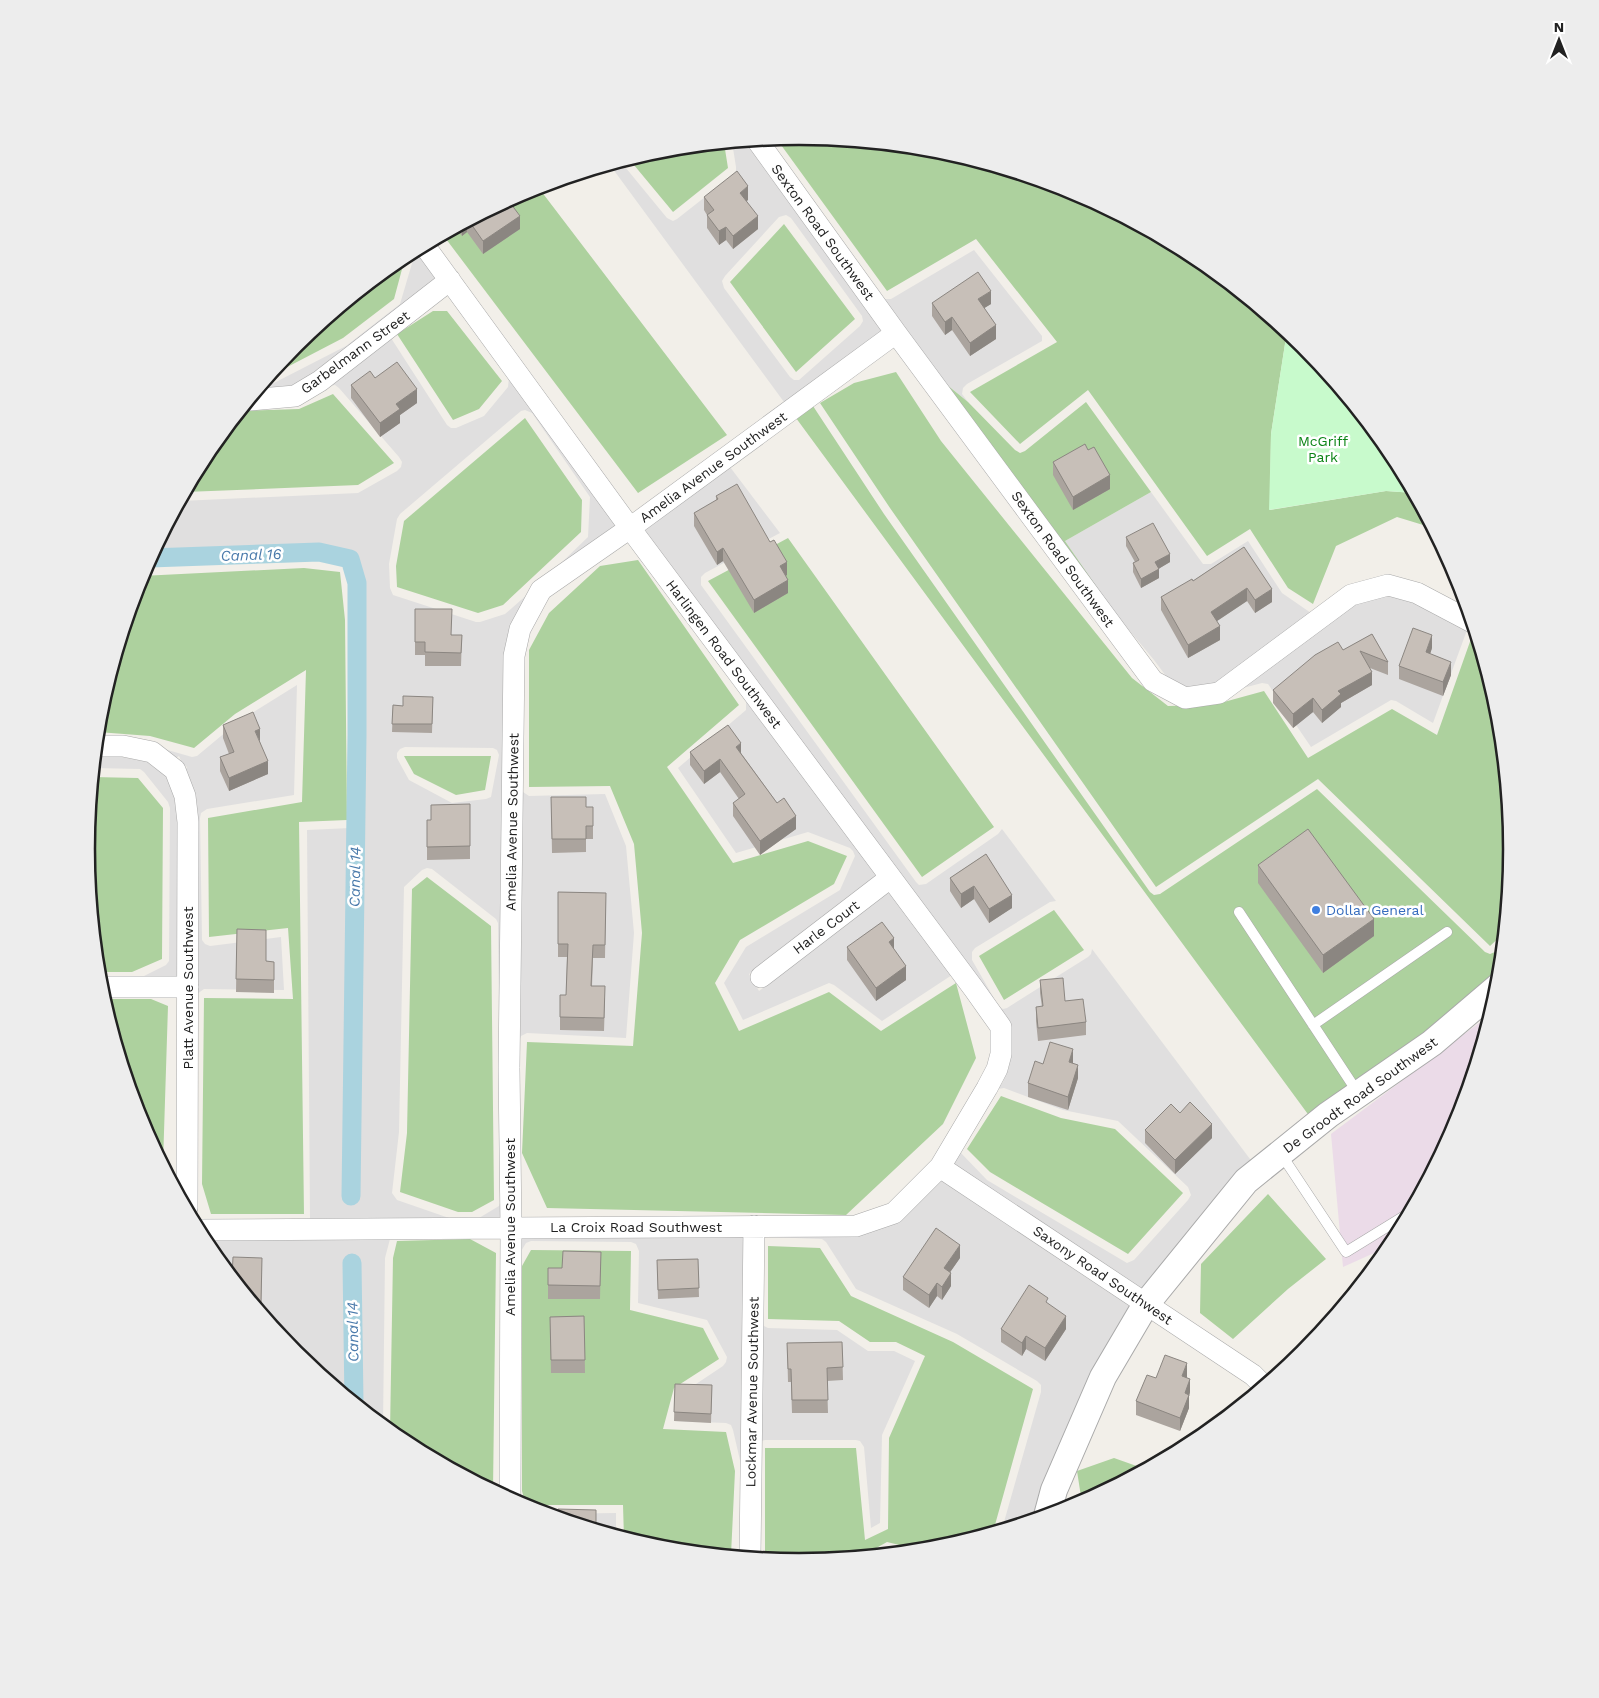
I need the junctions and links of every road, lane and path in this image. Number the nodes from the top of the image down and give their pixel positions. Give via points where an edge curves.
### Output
1 (761, 146) edge
2 (428, 251) edge
3 (450, 280) junction
4 (896, 333) junction
5 (258, 399) edge
6 (630, 528) junction
7 (1465, 618) edge
8 (103, 746) edge
9 (890, 878) junction
10 (1239, 912) dead end
11 (1447, 932) dead end
12 (761, 977) dead end
13 (109, 987) edge
14 (188, 987) junction
15 (1488, 995) edge
16 (1313, 1025) junction
17 (997, 1069) joint
18 (1358, 1094) junction
19 (1281, 1153) junction
20 (940, 1167) junction
21 (187, 1197) edge
22 (1398, 1219) edge
23 (754, 1226) junction
24 (511, 1228) junction
25 (208, 1230) edge
26 (1146, 1304) junction
27 (1260, 1382) edge
28 (510, 1491) edge
29 (1049, 1507) edge
30 (750, 1552) edge

1 - 4 street, Sexton Road Southwest
2 - 3 street, Harlingen Road Southwest
3 - 5 street, Garbelmann Street via 320,381 294,396
3 - 6 street, Harlingen Road Southwest
4 - 6 street, Amelia Avenue Southwest
4 - 7 street, Sexton Road Southwest via 1153,682 1185,698 1219,694 1351,595 1388,585 1417,593
6 - 9 street, Harlingen Road Southwest
6 - 24 street, Amelia Avenue Southwest via 541,590 520,629 514,656 509,1068
8 - 14 street, Platt Avenue Southwest via 152,752 174,770 185,796 188,822
9 - 12 street, Harle Court
9 - 17 street, Harlingen Road Southwest via 1001,1027 1001,1054
10 - 16 lane
11 - 16 lane
13 - 14 street
14 - 21 street, Platt Avenue Southwest
15 - 18 street, De Groodt Road Southwest via 1432,1043
16 - 18 lane
17 - 20 street, La Croix Road Southwest
18 - 19 street, De Groodt Road Southwest
19 - 22 lane via 1346,1252
19 - 26 street, De Groodt Road Southwest via 1246,1181
20 - 23 street, La Croix Road Southwest via 894,1213 856,1226
20 - 26 street, Saxony Road Southwest
23 - 24 street, La Croix Road Southwest
23 - 30 street, Lockmar Avenue Southwest
24 - 25 street, La Croix Road Southwest
24 - 28 street, Amelia Avenue Southwest
26 - 27 street, Saxony Road Southwest
26 - 29 street, De Groodt Road Southwest via 1103,1377

